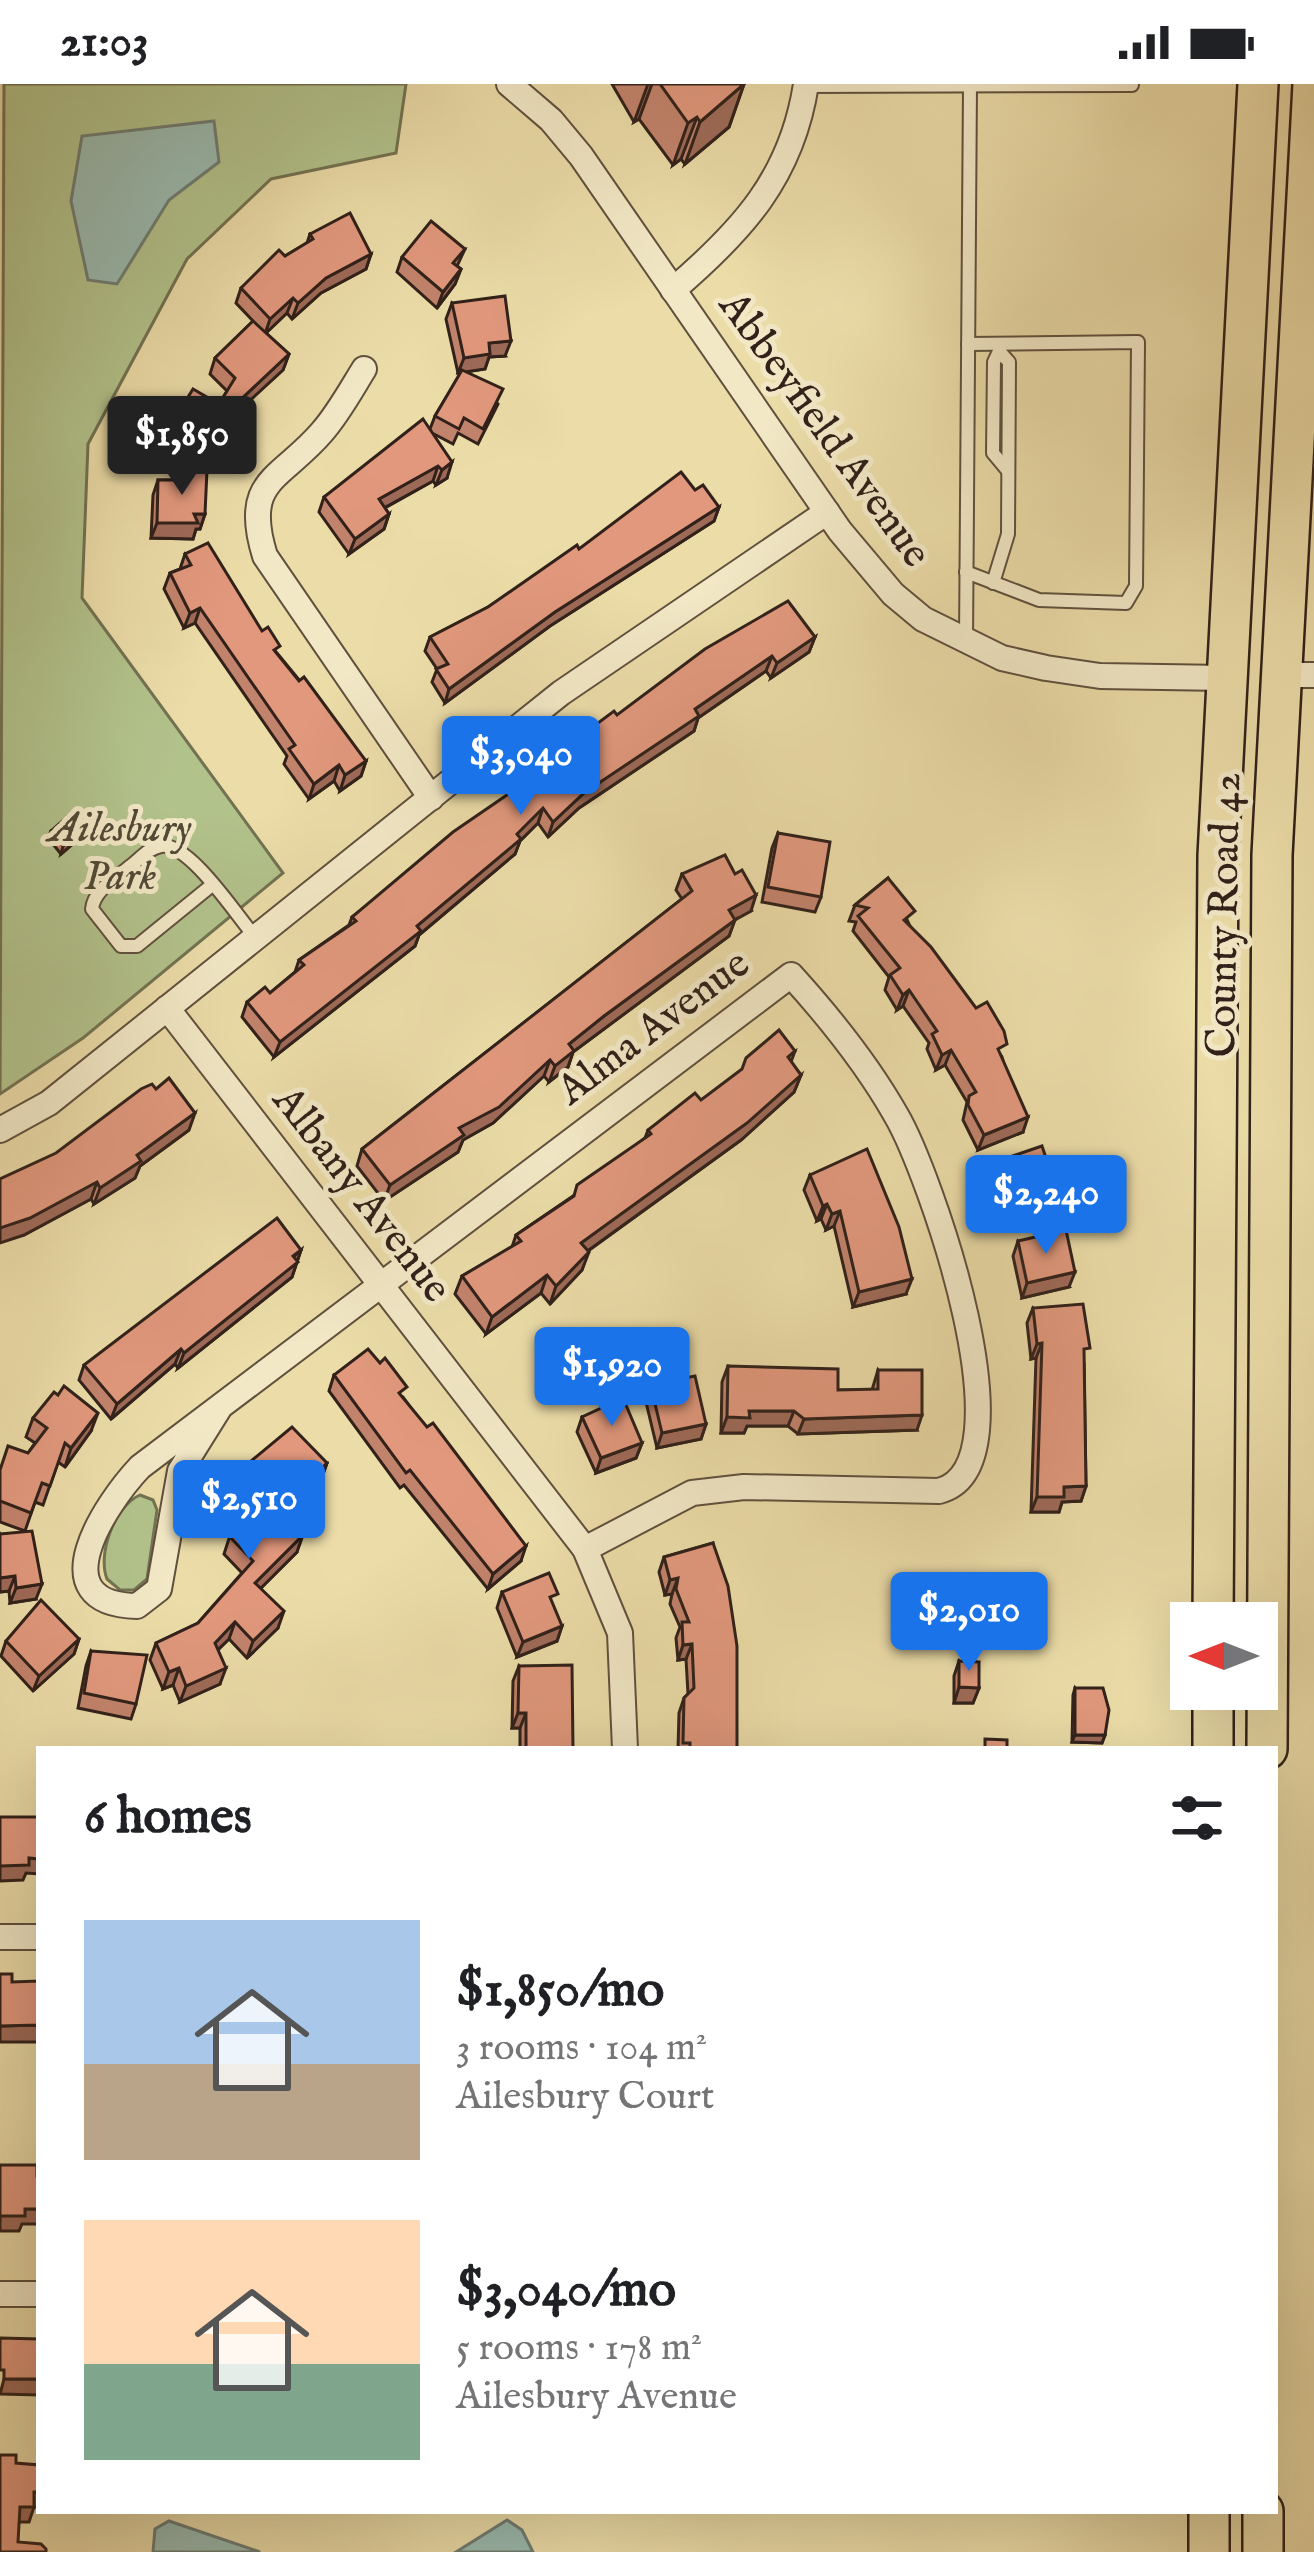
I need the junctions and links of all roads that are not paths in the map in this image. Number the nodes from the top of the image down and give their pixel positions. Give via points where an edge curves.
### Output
1 (509, 84) edge
2 (1258, 84) edge
3 (1312, 84) edge
4 (806, 85) edge
5 (883, 85) edge
6 (970, 86) edge
7 (1132, 86) edge
8 (673, 290) junction
9 (968, 344) junction
10 (1000, 348) junction
11 (364, 369) dead end
12 (826, 512) junction
13 (966, 572) junction
14 (993, 583) junction
15 (966, 641) junction
16 (1296, 675) edge
17 (1225, 679) junction
18 (431, 798) junction
19 (212, 885) junction
20 (255, 937) junction
21 (167, 1009) junction
22 (0, 1130) edge
23 (1270, 1203) junction
24 (379, 1282) junction
25 (220, 1407) junction
26 (586, 1550) junction
27 (1213, 1602) edge
28 (1213, 1710) edge
29 (625, 1746) edge
30 (1213, 1746) edge
31 (1267, 1746) edge
32 (0, 1936) edge
33 (36, 1937) edge
34 (0, 2294) edge
35 (36, 2294) edge
36 (1209, 2514) edge
37 (1263, 2514) edge
38 (1208, 2552) edge
39 (1263, 2552) edge

1 - 8 street, Abbeyfield Avenue via 581,156
2 - 17 highway
3 - 16 highway, County Road 42
4 - 5 lane
4 - 8 street via 763,204
5 - 6 lane
6 - 7 lane
6 - 9 lane
8 - 12 street, Abbeyfield Avenue
9 - 10 lane
9 - 13 lane
10 - 14 lane via 1009,362 1008,534
10 - 14 lane via 1138,342 1136,586 1126,603 1103,603 1039,601
11 - 18 street via 321,434 264,484 257,532 265,556
12 - 15 street, Abbeyfield Avenue via 893,594
12 - 18 street via 561,693
13 - 14 lane
13 - 15 lane
15 - 17 street, Abbeyfield Avenue via 1046,668
16 - 23 highway, County Road 42
17 - 23 highway via 1248,690 1241,1029
17 - 27 highway, County Road 42
18 - 20 street
19 - 19 lane via 137,946 121,946 92,908 95,896 159,846 181,850
19 - 20 lane
20 - 21 street
21 - 22 street via 49,1103
21 - 24 street, Albany Avenue
23 - 31 highway, County Road 42
24 - 25 street
24 - 26 street, Albany Avenue
24 - 26 street, Alma Avenue via 791,975 834,1022 896,1115 951,1249 975,1392 970,1466 939,1491 692,1493
25 - 25 street via 140,1467 104,1508 86,1567 105,1600 142,1605 159,1589 180,1471
26 - 29 street, Albany Avenue via 620,1633
28 - 30 highway
32 - 33 street
34 - 35 street
36 - 38 highway
37 - 39 highway

